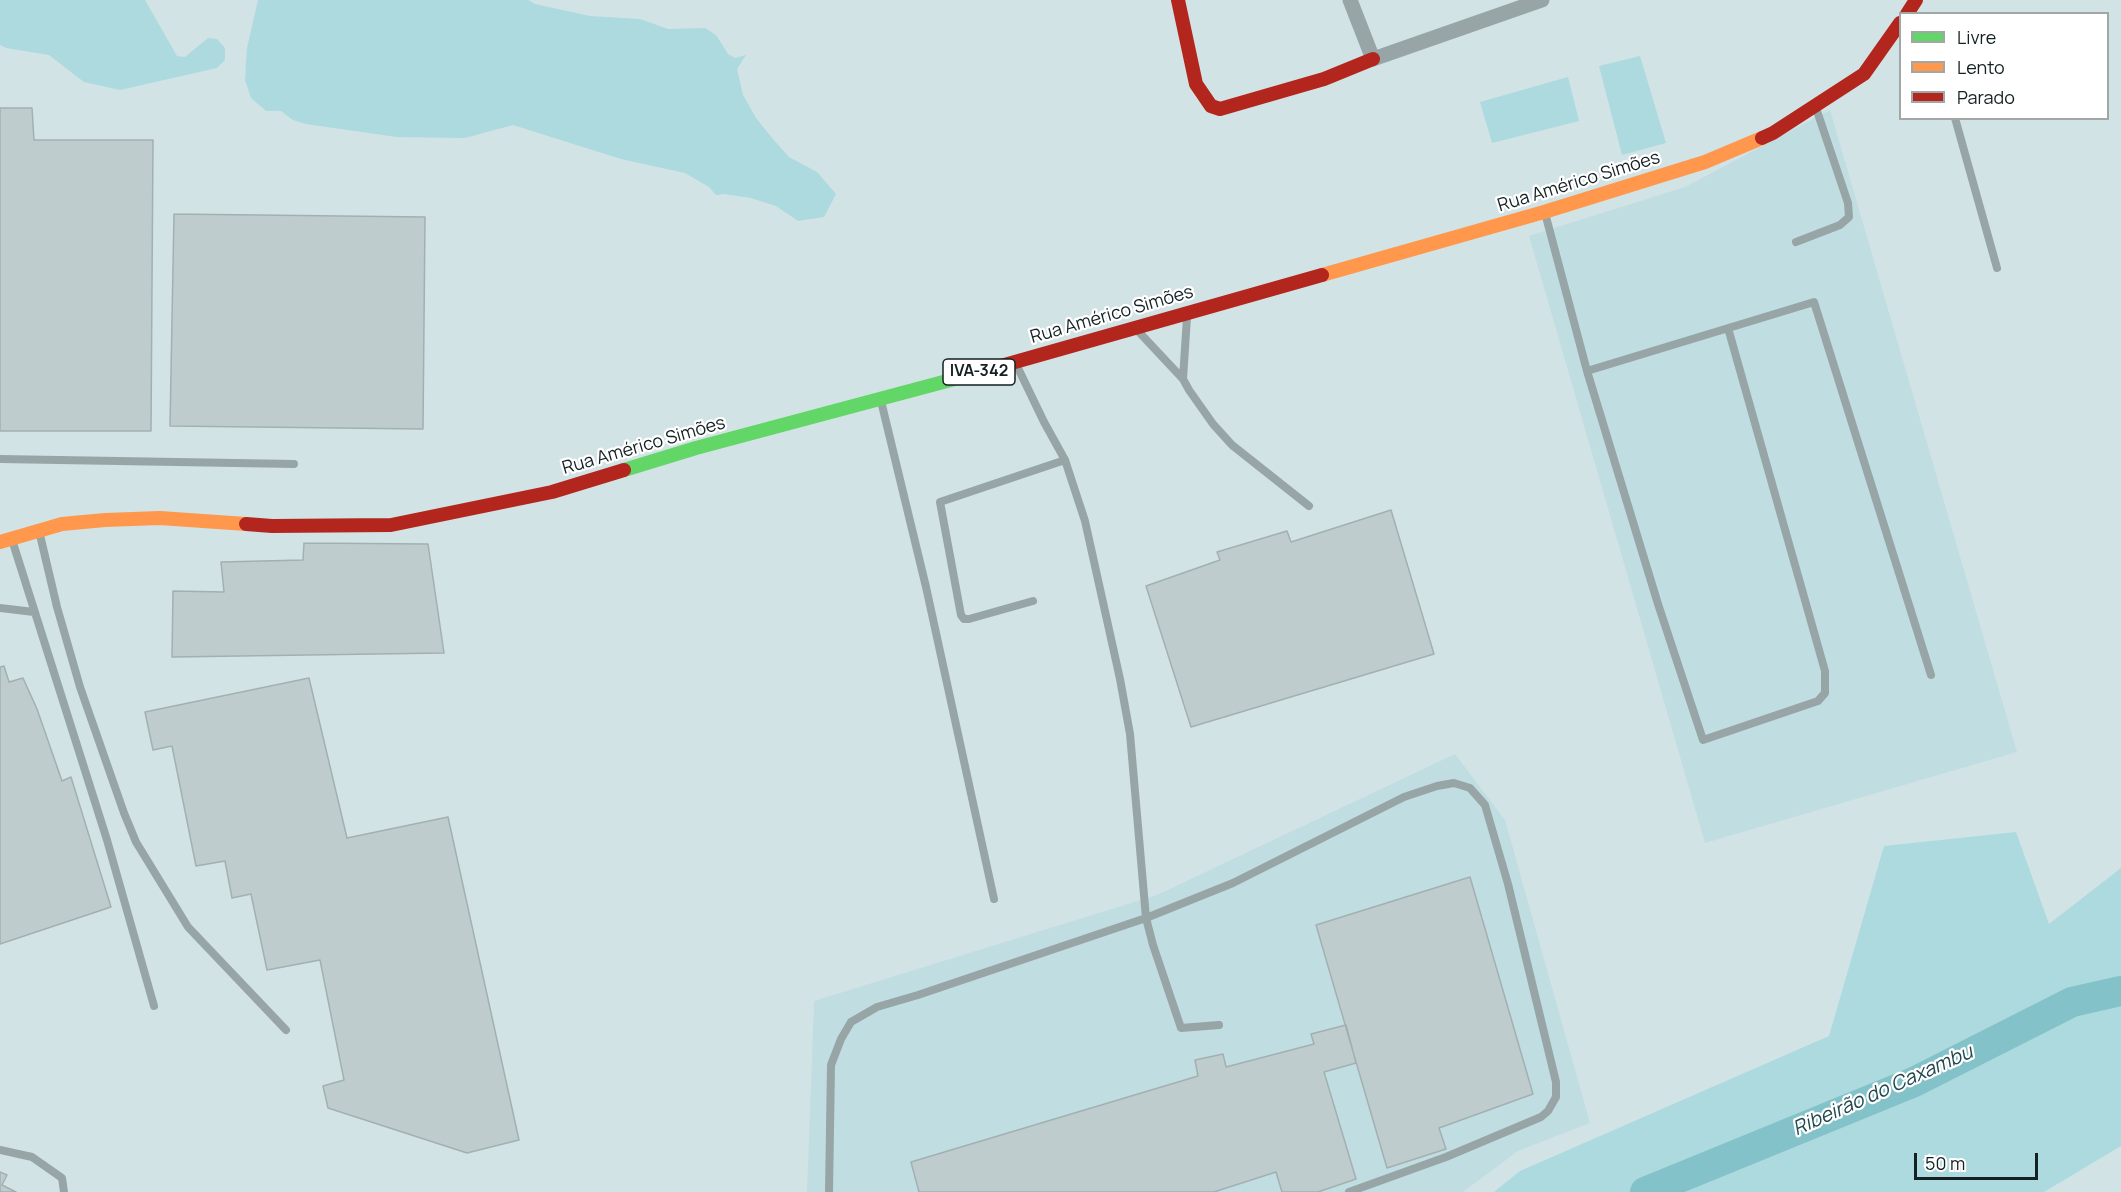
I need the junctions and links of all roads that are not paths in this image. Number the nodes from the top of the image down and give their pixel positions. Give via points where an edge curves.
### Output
1 (1178, 0) edge
2 (1350, 0) edge
3 (1542, 0) edge
4 (1899, 24) edge
5 (1373, 59) junction
6 (1816, 106) junction
7 (1955, 120) edge
8 (1544, 212) junction
9 (1796, 242) dead end
10 (1997, 268) dead end
11 (1187, 312) junction
12 (1135, 327) junction
13 (1728, 328) junction
14 (1015, 362) junction
15 (1587, 371) junction
16 (1183, 379) junction
17 (880, 400) junction
18 (0, 459) edge
19 (1065, 460) junction
20 (294, 464) dead end
21 (1309, 506) dead end
22 (39, 530) junction
23 (6, 540) edge
24 (1033, 601) dead end
25 (0, 608) edge
26 (34, 612) junction
27 (1931, 675) dead end
28 (994, 899) dead end
29 (1146, 918) junction
30 (154, 1006) dead end
31 (1219, 1025) dead end
32 (286, 1030) dead end
33 (0, 1150) edge
34 (64, 1192) edge
35 (829, 1192) edge
36 (1349, 1192) edge

1 - 5 main road via 1196,84 1211,106 1220,109 1324,79
2 - 5 street
3 - 5 street
4 - 6 main road, Rua Américo Simões / IVA-342 via 1864,74
6 - 8 main road, Rua Américo Simões / IVA-342 via 1773,133 1705,162
6 - 9 lane via 1848,203 1849,217 1840,225
7 - 10 lane
8 - 11 main road, Rua Américo Simões / IVA-342
8 - 15 lane
11 - 12 main road, Rua Américo Simões / IVA-342
11 - 16 lane
12 - 14 main road, Rua Américo Simões / IVA-342
12 - 16 lane
13 - 15 lane
13 - 15 lane via 1825,671 1825,693 1818,700 1703,740
13 - 27 lane via 1814,302
14 - 17 main road, Rua Américo Simões / IVA-342
14 - 19 lane
16 - 21 lane via 1232,445
17 - 22 main road, Rua Américo Simões / IVA-342 via 696,448 552,492 391,525 272,526 160,518 62,524
17 - 28 lane via 926,587
18 - 20 lane
19 - 24 lane via 940,502 964,619
19 - 29 lane via 1085,521 1130,734
22 - 23 main road, Rua Américo Simões / IVA-342
22 - 32 lane via 80,687 136,842 188,927
23 - 26 lane
25 - 26 lane
26 - 30 lane
29 - 31 lane via 1181,1028
29 - 35 lane via 877,1006 851,1022 831,1065
29 - 36 lane via 1233,883 1404,797 1454,783 1470,788 1485,805 1508,884 1556,1082 1556,1097 1541,1117
33 - 34 lane via 32,1157 62,1178

